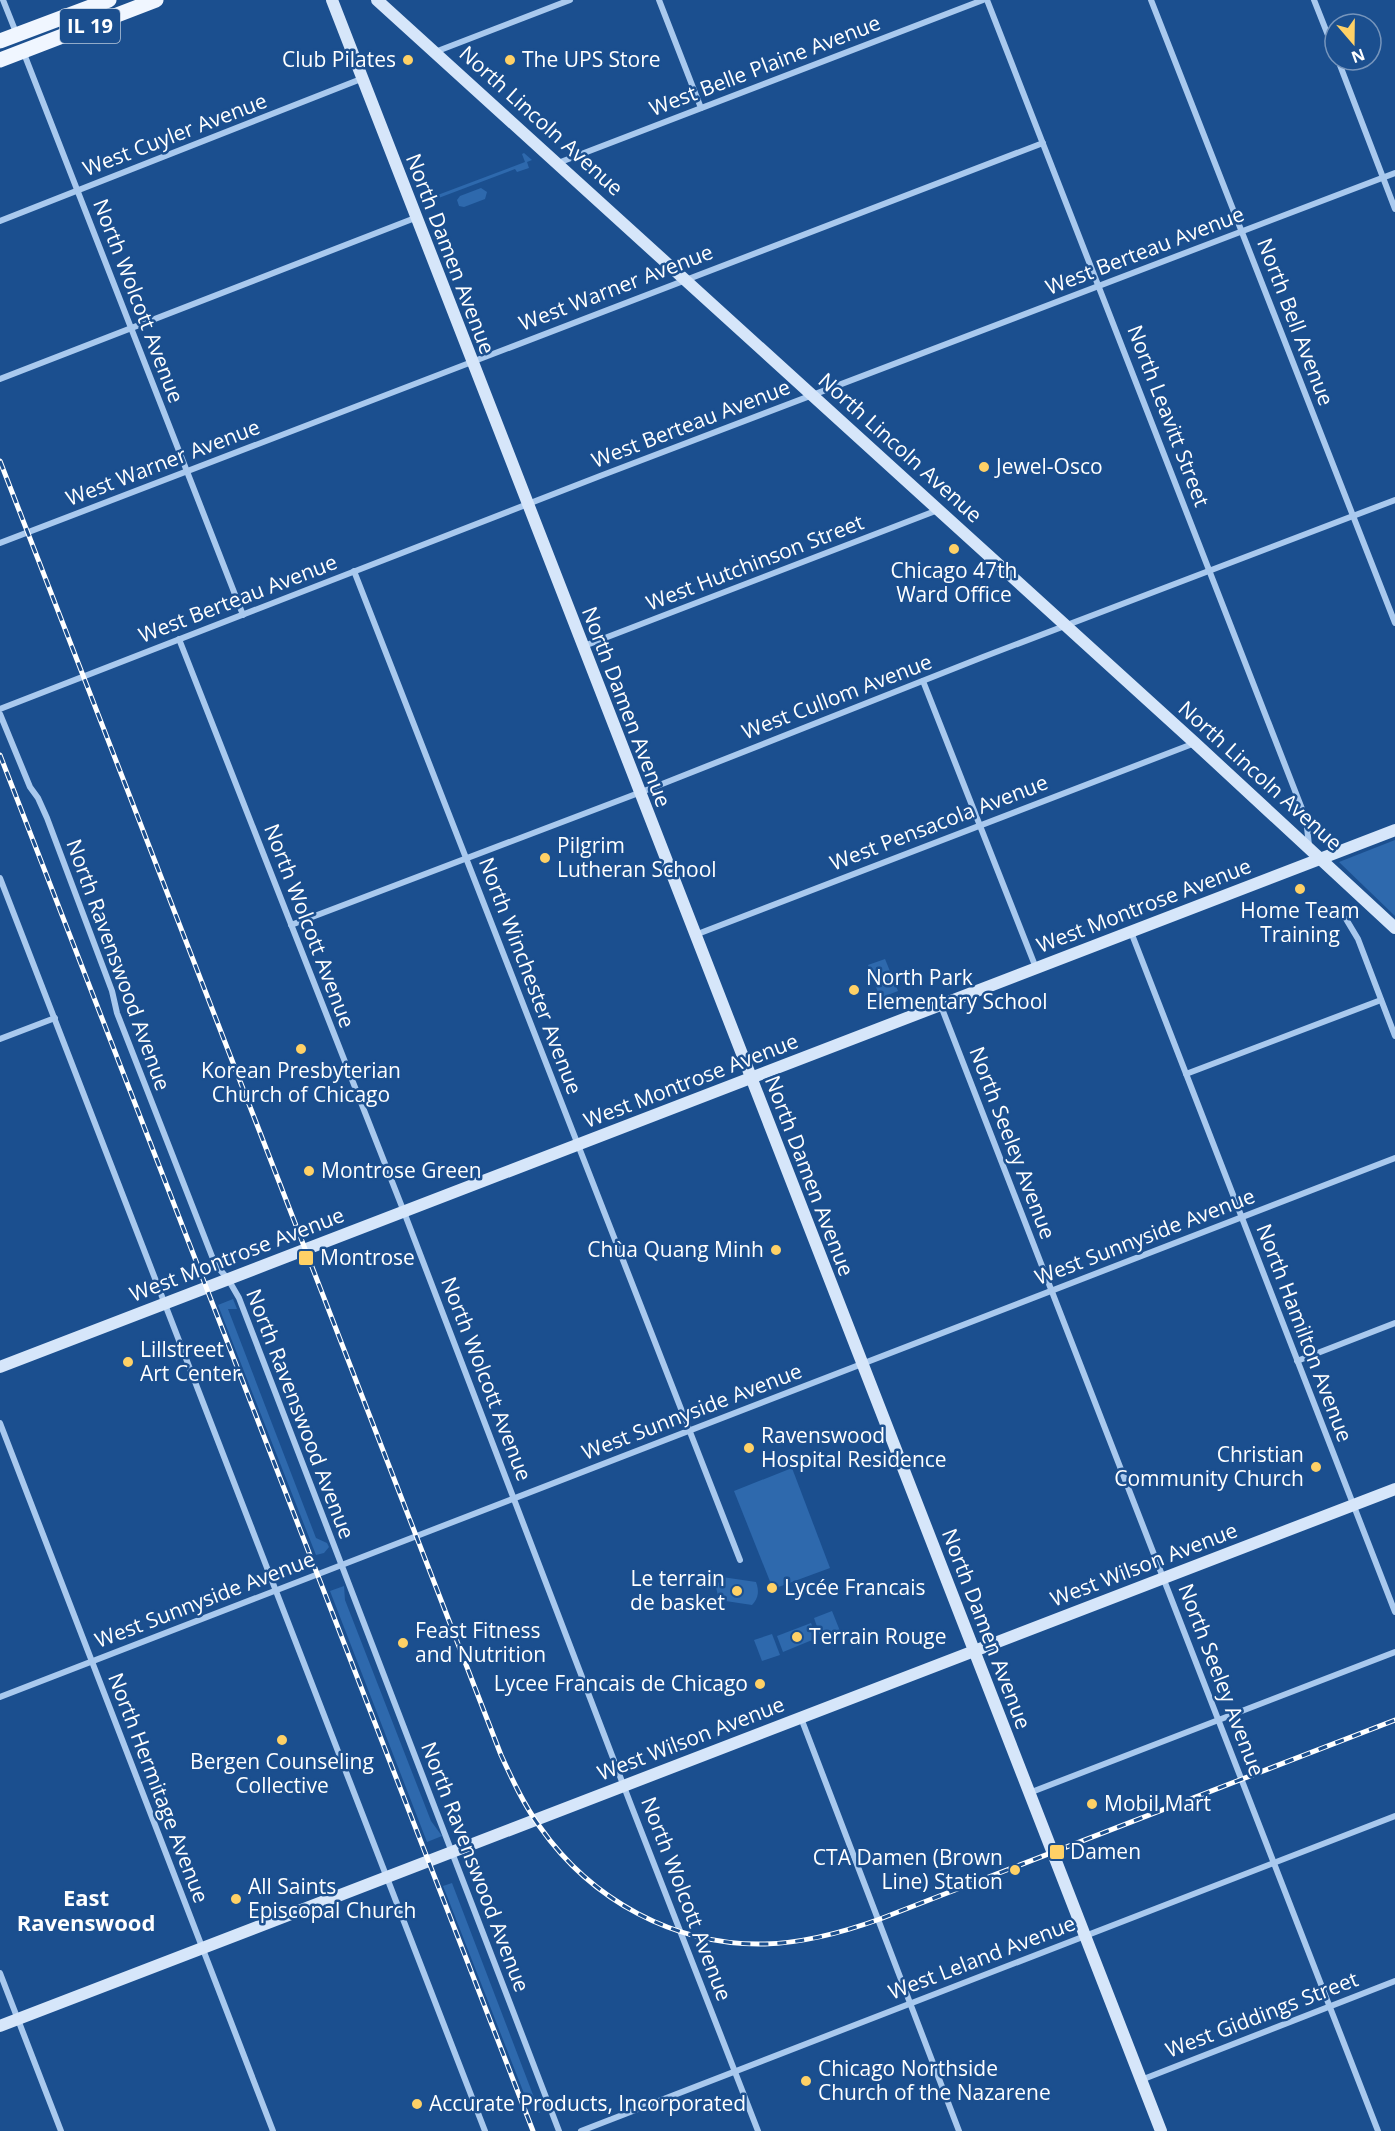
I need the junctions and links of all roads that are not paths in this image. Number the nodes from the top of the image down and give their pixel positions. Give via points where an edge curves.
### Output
1 (3, 0) edge
2 (109, 0) edge
3 (156, 0) edge
4 (332, 0) edge
5 (377, 0) edge
6 (570, 0) edge
7 (659, 0) edge
8 (985, 0) edge
9 (1151, 0) edge
10 (1314, 0) edge
11 (1323, 23) edge
12 (17, 35) junction
13 (0, 41) edge
14 (23, 51) junction
15 (435, 52) junction
16 (0, 60) edge
17 (1343, 72) edge
18 (361, 79) junction
19 (700, 108) junction
20 (1043, 143) junction
21 (558, 163) junction
22 (1395, 173) edge
23 (1383, 177) junction
24 (77, 190) junction
25 (1395, 209) edge
26 (415, 218) junction
27 (0, 221) edge
28 (1242, 231) junction
29 (686, 280) junction
30 (1099, 286) junction
31 (131, 328) junction
32 (471, 362) junction
33 (0, 379) edge
34 (813, 395) junction
35 (187, 471) junction
36 (1395, 500) edge
37 (527, 504) junction
38 (939, 510) junction
39 (1353, 516) junction
40 (0, 543) edge
41 (1211, 571) junction
42 (354, 572) junction
43 (243, 615) junction
44 (1395, 622) edge
45 (1066, 627) junction
46 (179, 639) junction
47 (582, 647) junction
48 (924, 681) junction
49 (0, 709) edge
50 (0, 714) edge
51 (1196, 743) junction
52 (639, 793) junction
53 (980, 825) junction
54 (1395, 830) edge
55 (1309, 847) junction
56 (466, 858) junction
57 (1322, 858) junction
58 (0, 878) edge
59 (1346, 919) dead end
60 (291, 925) junction
61 (1395, 928) edge
62 (1131, 932) junction
63 (694, 935) junction
64 (1036, 969) junction
65 (1381, 1000) junction
66 (941, 1005) junction
67 (55, 1018) junction
68 (1395, 1036) edge
69 (0, 1039) edge
70 (1186, 1074) junction
71 (750, 1079) junction
72 (579, 1144) junction
73 (1395, 1158) edge
74 (404, 1212) junction
75 (1242, 1217) junction
76 (228, 1279) junction
77 (1052, 1290) junction
78 (164, 1304) junction
79 (1395, 1323) edge
80 (1297, 1360) junction
81 (862, 1364) junction
82 (0, 1367) edge
83 (0, 1423) edge
84 (690, 1430) junction
85 (1395, 1489) edge
86 (514, 1498) junction
87 (1353, 1505) junction
88 (740, 1560) dead end
89 (341, 1565) junction
90 (1163, 1578) junction
91 (276, 1590) junction
92 (1395, 1612) edge
93 (974, 1651) junction
94 (1395, 1652) edge
95 (92, 1661) junction
96 (0, 1696) edge
97 (801, 1718) junction
98 (1218, 1720) junction
99 (624, 1786) junction
100 (1029, 1793) junction
101 (1395, 1816) edge
102 (452, 1852) junction
103 (1274, 1863) junction
104 (385, 1877) junction
105 (1085, 1936) junction
106 (202, 1948) junction
107 (0, 1973) edge
108 (1395, 1981) edge
109 (910, 2004) junction
110 (1330, 2007) junction
111 (18, 2019) junction
112 (0, 2026) edge
113 (736, 2071) junction
114 (1141, 2080) junction
115 (61, 2131) edge
116 (273, 2131) edge
117 (485, 2131) edge
118 (559, 2131) edge
119 (580, 2131) edge
120 (758, 2131) edge
121 (959, 2131) edge
122 (1161, 2131) edge
123 (1378, 2131) edge

1 - 12 street, North Wolcott Avenue
2 - 12 main road, IL 19
3 - 14 main road, IL 19
4 - 18 main road, North Damen Avenue
5 - 15 main road, North Lincoln Avenue
6 - 15 street
7 - 19 street
8 - 19 street, West Belle Plaine Avenue
8 - 20 street, North Leavitt Street
9 - 28 street, North Bell Avenue
10 - 11 street
12 - 13 main road, IL 19
12 - 14 street, North Wolcott Avenue
14 - 16 main road, IL 19
14 - 24 street, North Wolcott Avenue
15 - 21 main road, North Lincoln Avenue
17 - 23 street
18 - 24 street, West Cuyler Avenue
18 - 26 main road, North Damen Avenue
19 - 21 street, West Belle Plaine Avenue
20 - 29 street, West Warner Avenue
20 - 30 street, North Leavitt Street
21 - 29 main road, North Lincoln Avenue
22 - 23 street, West Berteau Avenue
23 - 25 street
23 - 28 street, West Berteau Avenue
24 - 27 street, West Cuyler Avenue
24 - 31 street, North Wolcott Avenue
26 - 31 street
26 - 32 main road, North Damen Avenue
28 - 30 street, West Berteau Avenue
28 - 39 street, North Bell Avenue
29 - 32 street, West Warner Avenue
29 - 34 main road, North Lincoln Avenue
30 - 34 street, West Berteau Avenue
30 - 41 street, North Leavitt Street
31 - 33 street
31 - 35 street, North Wolcott Avenue
32 - 35 street, West Warner Avenue
32 - 37 main road, North Damen Avenue
34 - 37 street, West Berteau Avenue
34 - 38 main road, North Lincoln Avenue
35 - 40 street, West Warner Avenue
35 - 43 street, North Wolcott Avenue
36 - 39 street, West Cullom Avenue
37 - 42 street, West Berteau Avenue
37 - 47 main road, North Damen Avenue
38 - 45 main road, North Lincoln Avenue
38 - 47 street, West Hutchinson Street
39 - 41 street, West Cullom Avenue
39 - 44 street, North Bell Avenue
41 - 45 street, West Cullom Avenue
41 - 55 street, North Leavitt Street via 1306,819
42 - 43 street, West Berteau Avenue
42 - 56 street, North Winchester Avenue
43 - 46 street, West Berteau Avenue
45 - 48 street, West Cullom Avenue
45 - 51 main road, North Lincoln Avenue
46 - 49 street, West Berteau Avenue
46 - 60 street, North Wolcott Avenue
47 - 52 main road, North Damen Avenue
48 - 52 street, West Cullom Avenue
48 - 53 street
50 - 76 street, North Ravenswood Avenue via 47,818 117,1013 215,1264
51 - 53 street, West Pensacola Avenue
51 - 55 main road, North Lincoln Avenue
52 - 56 street, West Cullom Avenue
52 - 63 main road, North Damen Avenue
53 - 63 street, West Pensacola Avenue
53 - 64 street
54 - 57 main road, West Montrose Avenue
55 - 57 main road, North Lincoln Avenue
56 - 60 street, West Cullom Avenue
56 - 72 street, North Winchester Avenue
57 - 61 main road, North Lincoln Avenue
57 - 62 main road, West Montrose Avenue
58 - 67 street
59 - 65 street via 1358,939
60 - 74 street, North Wolcott Avenue
62 - 64 main road, West Montrose Avenue
62 - 70 street, North Hamilton Avenue
63 - 71 main road, North Damen Avenue
64 - 66 main road, West Montrose Avenue
65 - 68 street
65 - 70 street
66 - 71 main road, West Montrose Avenue
66 - 77 street, North Seeley Avenue
67 - 69 street
67 - 78 street
70 - 75 street, North Hamilton Avenue
71 - 72 main road, West Montrose Avenue
71 - 81 main road, North Damen Avenue
72 - 74 main road, West Montrose Avenue
72 - 84 street, North Winchester Avenue
73 - 75 street, West Sunnyside Avenue
74 - 76 main road, West Montrose Avenue
74 - 86 street, North Wolcott Avenue
75 - 77 street, West Sunnyside Avenue
75 - 80 street, North Hamilton Avenue
76 - 78 main road, West Montrose Avenue
76 - 89 street, North Ravenswood Avenue
77 - 81 street, West Sunnyside Avenue
77 - 90 street, North Seeley Avenue
78 - 82 main road, West Montrose Avenue
78 - 91 street
79 - 80 street
80 - 87 street, North Hamilton Avenue
81 - 84 street, West Sunnyside Avenue
81 - 93 main road, North Damen Avenue
83 - 95 street, North Hermitage Avenue
84 - 86 street, West Sunnyside Avenue
84 - 88 street, North Winchester Avenue
85 - 87 main road, West Wilson Avenue
86 - 89 street, West Sunnyside Avenue
86 - 99 street, North Wolcott Avenue
87 - 90 main road, West Wilson Avenue
87 - 92 street, North Hamilton Avenue
89 - 91 street, West Sunnyside Avenue
89 - 102 street, North Ravenswood Avenue
90 - 93 main road, West Wilson Avenue
90 - 98 street, North Seeley Avenue
91 - 95 street, West Sunnyside Avenue
91 - 104 street
93 - 97 main road, West Wilson Avenue
93 - 100 main road, North Damen Avenue
94 - 98 street
95 - 96 street, West Sunnyside Avenue
95 - 106 street, North Hermitage Avenue
97 - 99 main road, West Wilson Avenue
97 - 109 street
98 - 100 street
98 - 103 street, North Seeley Avenue
99 - 102 main road, West Wilson Avenue
99 - 113 street, North Wolcott Avenue
100 - 105 main road, North Damen Avenue
101 - 103 street, West Leland Avenue
102 - 104 main road, West Wilson Avenue
102 - 118 street, North Ravenswood Avenue
103 - 105 street, West Leland Avenue
103 - 110 street, North Seeley Avenue
104 - 106 main road, West Wilson Avenue
104 - 117 street
105 - 109 street, West Leland Avenue
105 - 114 main road, North Damen Avenue
106 - 111 main road, West Wilson Avenue
106 - 116 street, North Hermitage Avenue
107 - 111 street
108 - 110 street, West Giddings Street
109 - 113 street, West Leland Avenue
109 - 121 street
110 - 114 street, West Giddings Street
110 - 123 street, North Seeley Avenue
111 - 112 main road, West Wilson Avenue
111 - 115 street
113 - 119 street, West Leland Avenue
113 - 120 street, North Wolcott Avenue
114 - 122 main road, North Damen Avenue

